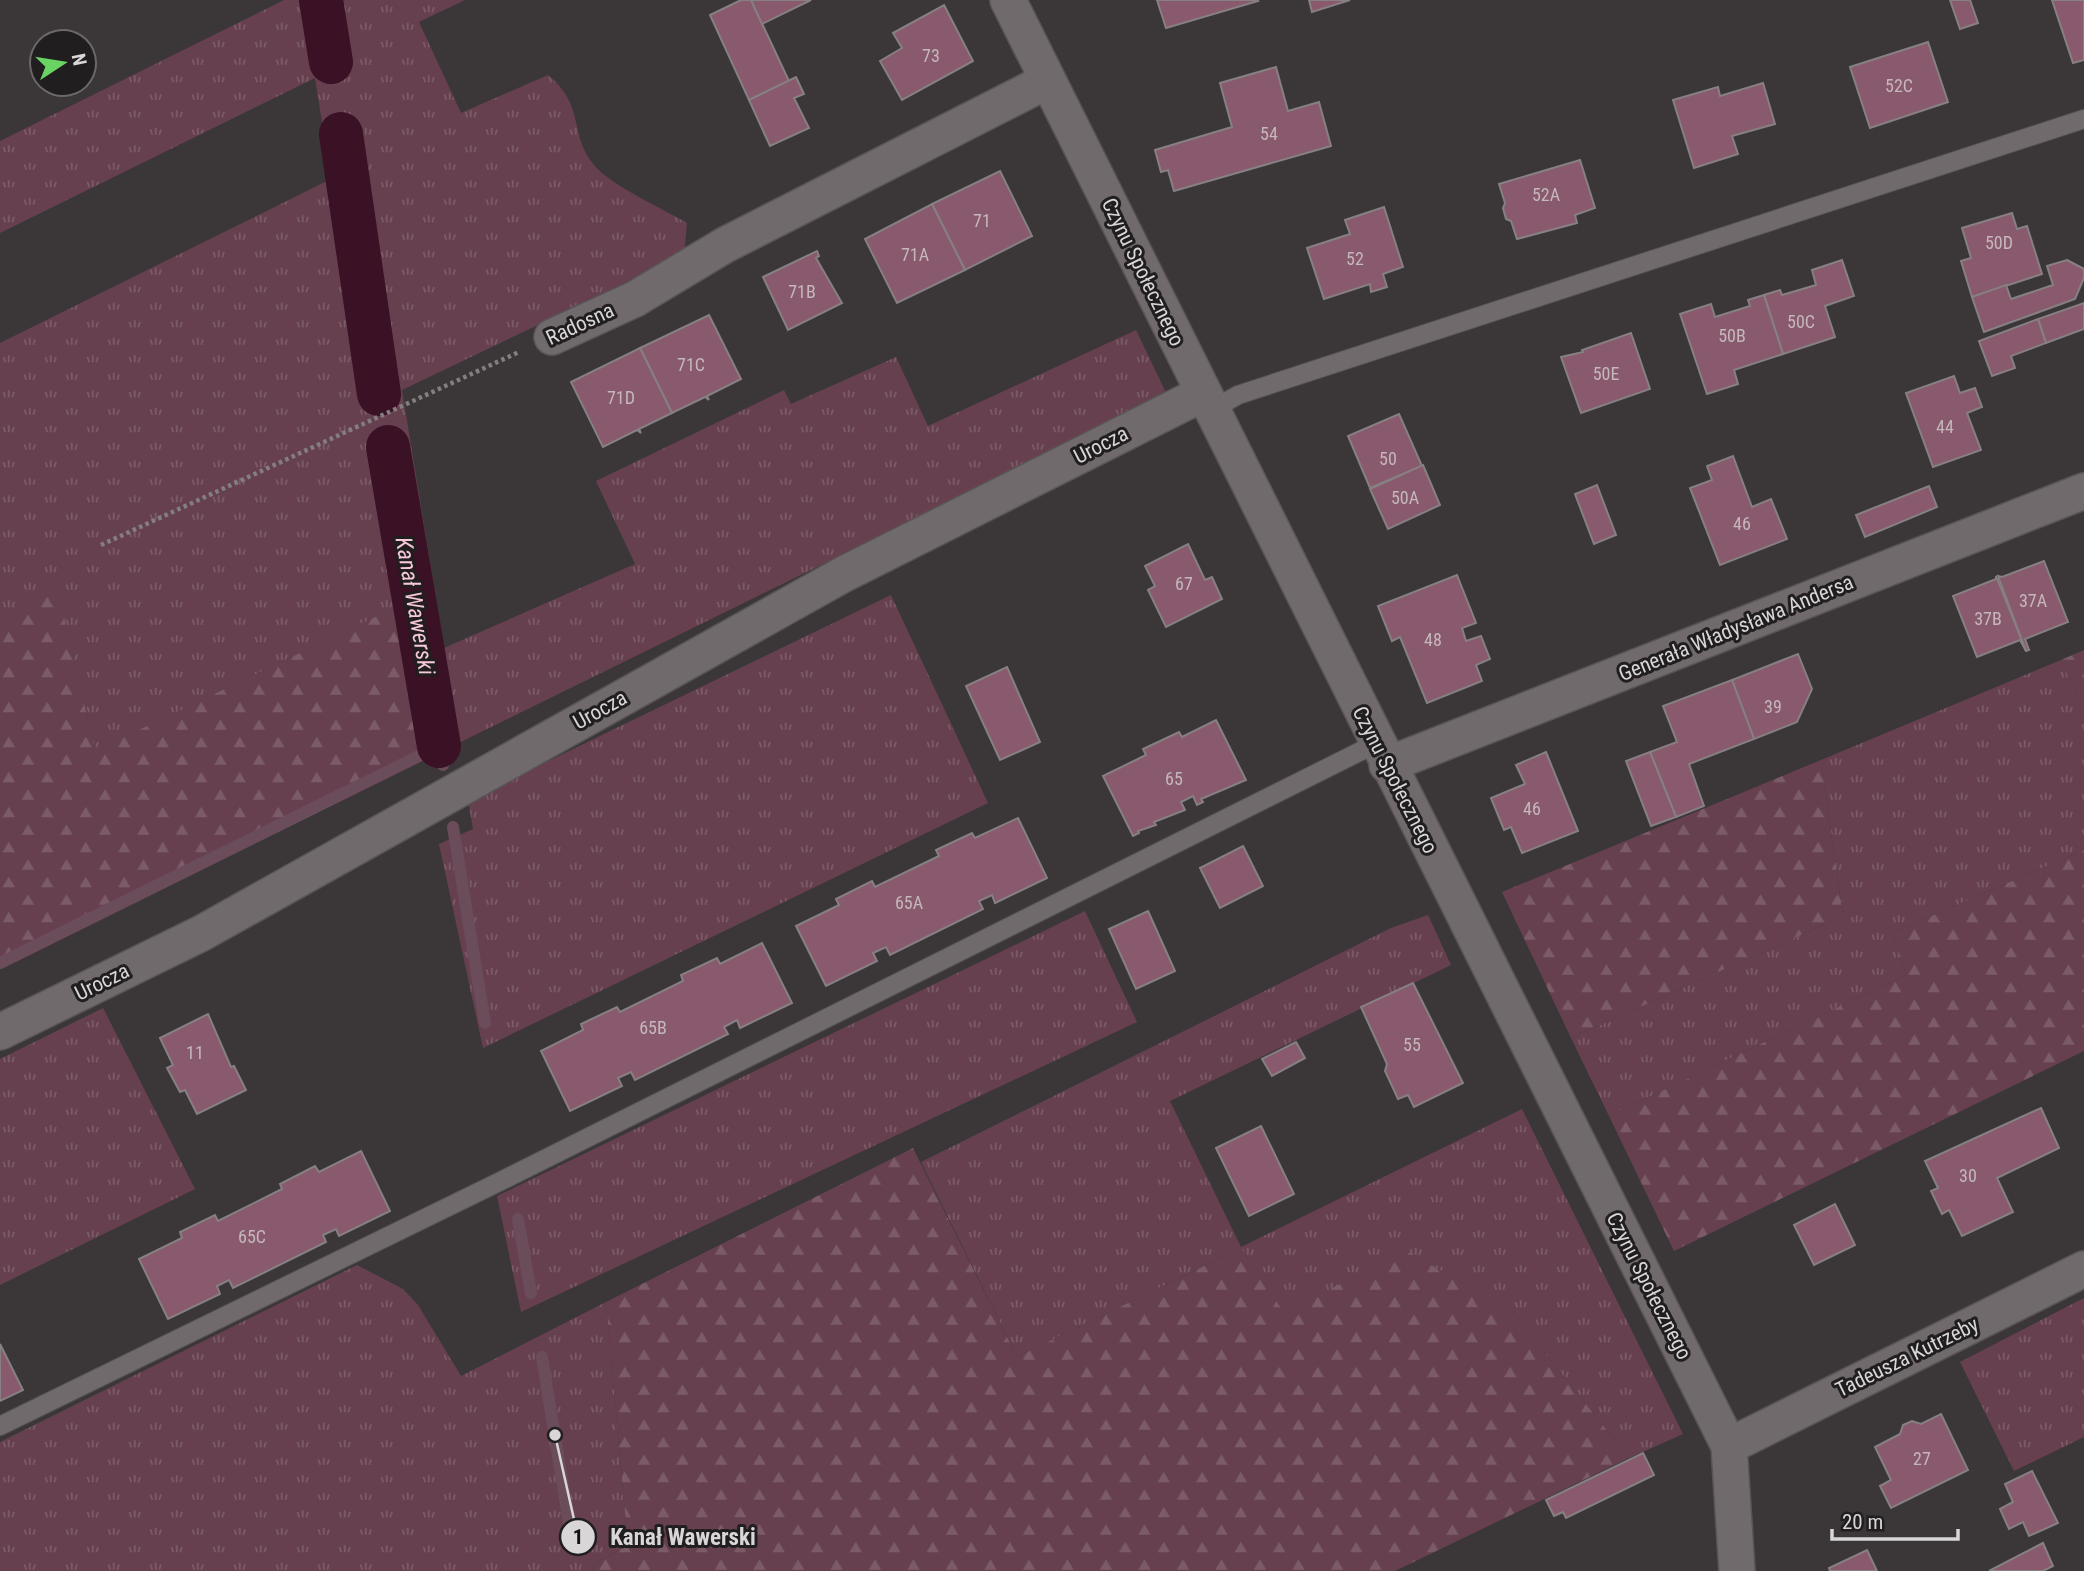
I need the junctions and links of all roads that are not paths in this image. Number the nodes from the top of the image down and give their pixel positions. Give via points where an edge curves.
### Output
1 (1008, 0) edge
2 (1047, 81) junction
3 (2084, 119) edge
4 (552, 337) road end
5 (1206, 402) junction
6 (2084, 491) edge
7 (1382, 754) junction
8 (0, 1032) edge
9 (2084, 1269) edge
10 (0, 1426) edge
11 (1729, 1446) junction
12 (1737, 1571) edge

1 - 2 street, Czynu Społecznego
2 - 4 street, Radosna via 725,245 635,299
2 - 5 street, Czynu Społecznego
3 - 5 lane
5 - 7 street, Czynu Społecznego
5 - 8 street, Urocza via 844,574 202,933
6 - 7 street, Generała Władysława Andersa
7 - 10 lane
7 - 11 street, Czynu Społecznego
9 - 11 street, Tadeusza Kutrzeby
11 - 12 street, Czynu Społecznego

